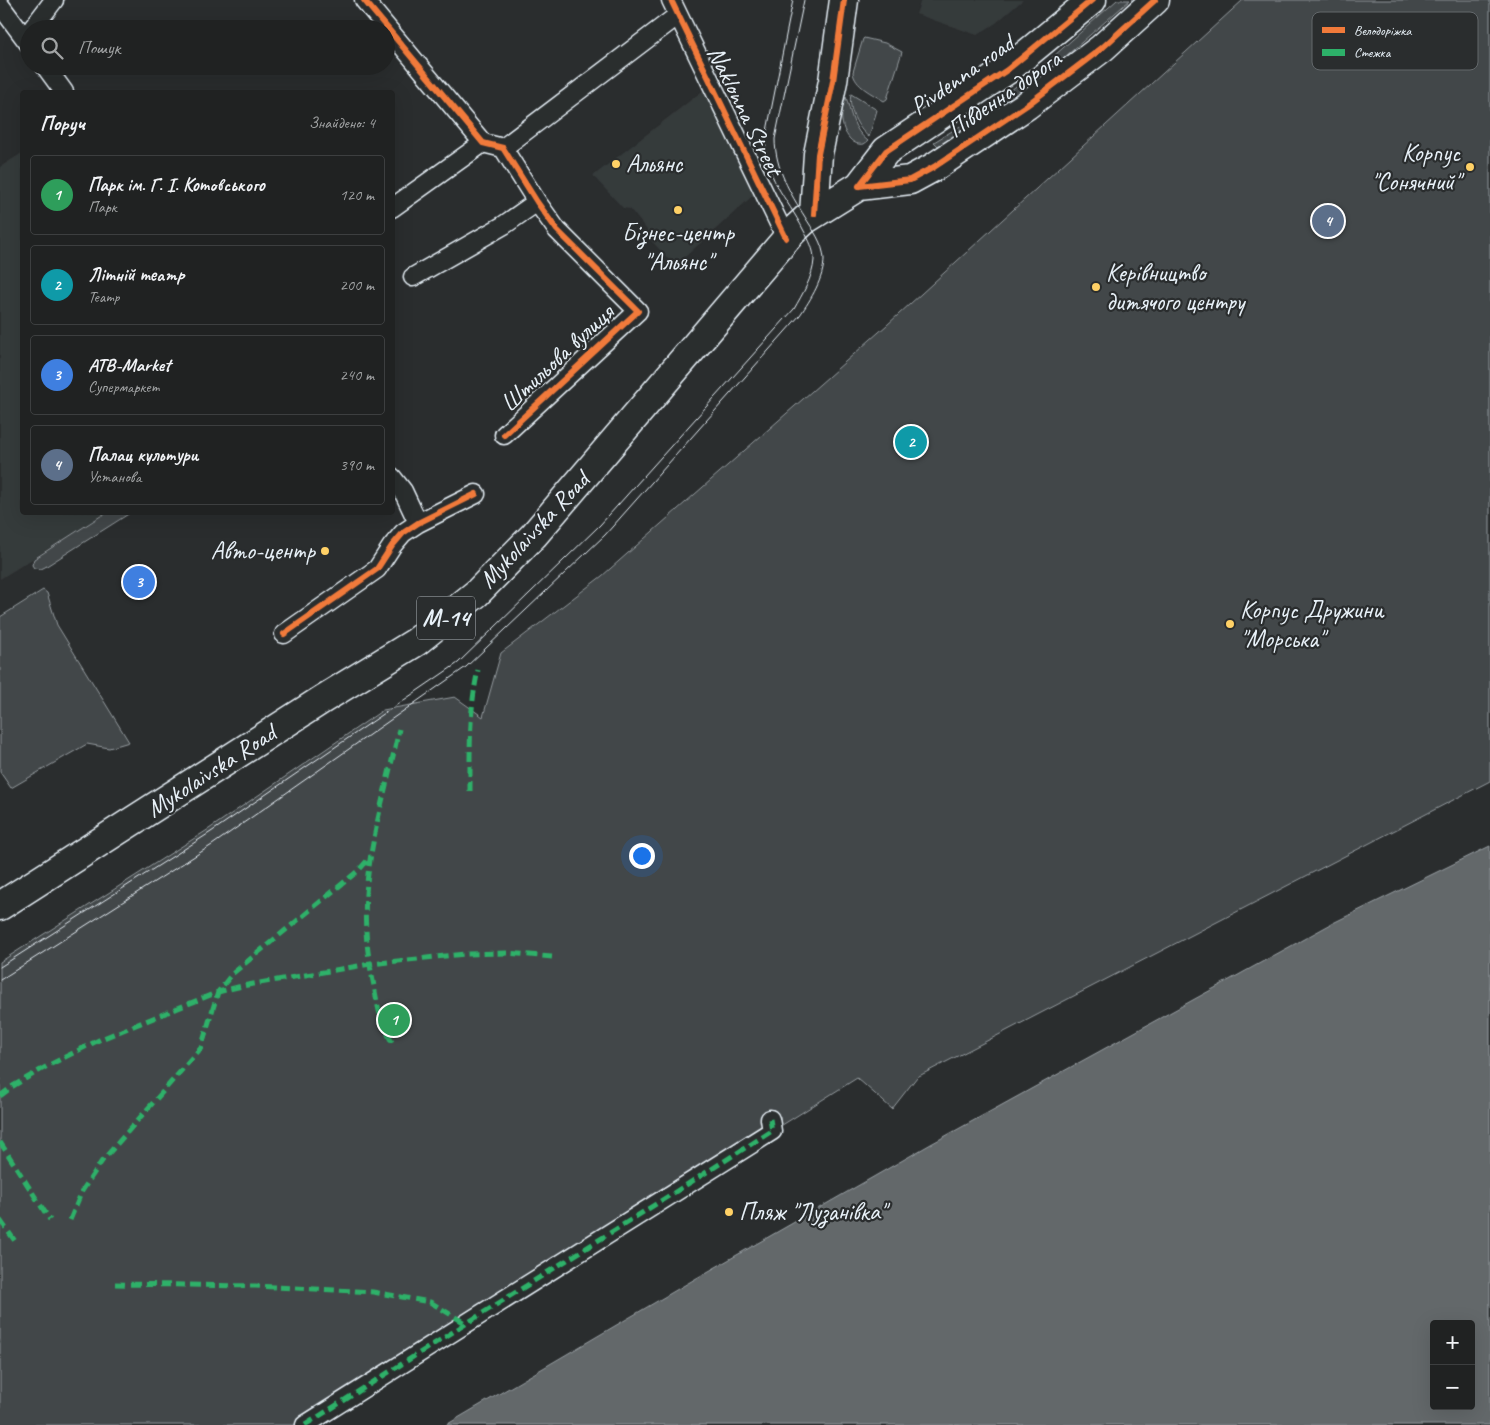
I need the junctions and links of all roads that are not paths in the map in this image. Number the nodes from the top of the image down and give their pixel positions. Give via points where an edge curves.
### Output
1 (54, 0) edge
2 (364, 0) edge
3 (670, 0) edge
4 (844, 0) edge
5 (1092, 0) edge
6 (1155, 0) edge
7 (0, 5) edge
8 (677, 16) junction
9 (40, 20) edge
10 (381, 20) edge
11 (20, 27) edge
12 (395, 37) edge
13 (52, 75) edge
14 (63, 90) edge
15 (483, 143) junction
16 (503, 148) junction
17 (859, 186) junction
18 (537, 202) junction
19 (395, 206) edge
20 (814, 214) junction
21 (786, 238) junction
22 (413, 277) dead end
23 (504, 435) dead end
24 (395, 481) edge
25 (476, 494) dead end
26 (418, 523) junction
27 (284, 634) dead end
28 (0, 906) edge
29 (770, 1119) dead end
30 (305, 1425) edge

1 - 9 street
2 - 10 street
3 - 8 street, Naklonna Street
4 - 20 main road via 833,81 818,154
5 - 17 main road, Pivdenna road via 1007,70 886,151
6 - 17 main road, Південна дорога via 1102,48 1034,100 934,167 910,180
7 - 11 street
8 - 16 street
8 - 21 street, Naklonna Street
12 - 15 street
13 - 14 street
15 - 16 street
15 - 19 street
16 - 18 street
17 - 20 main road, Mykolaivska Road / М-14
18 - 22 street via 504,225
18 - 23 street, Штильова вулиця via 557,230 638,310
20 - 21 main road, Mykolaivska Road / М-14
21 - 28 main road, Mykolaivska Road / М-14 via 534,535 477,593 416,642
24 - 26 street
25 - 26 street
26 - 27 street via 403,533 377,569
29 - 30 street via 772,1131

